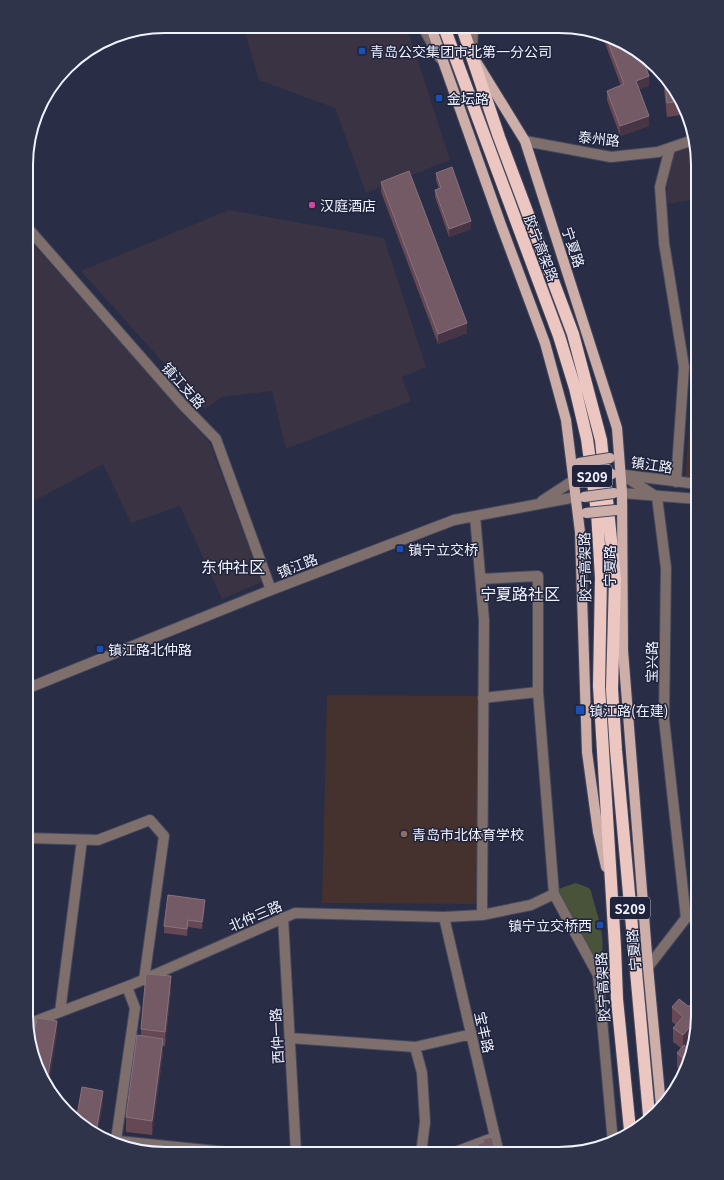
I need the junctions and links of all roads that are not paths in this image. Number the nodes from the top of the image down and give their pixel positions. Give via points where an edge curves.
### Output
1 (426, 33) edge
2 (433, 33) edge
3 (446, 33) edge
4 (464, 33) edge
5 (473, 33) edge
6 (472, 54) junction
7 (445, 67) junction
8 (525, 141) junction
9 (688, 142) edge
10 (670, 148) junction
11 (33, 234) edge
12 (619, 447) junction
13 (570, 455) junction
14 (616, 474) junction
15 (578, 479) junction
16 (676, 482) junction
17 (691, 483) edge
18 (618, 493) junction
19 (580, 497) junction
20 (657, 497) junction
21 (691, 499) edge
22 (539, 504) junction
23 (619, 513) junction
24 (475, 516) junction
25 (579, 521) junction
26 (481, 579) junction
27 (271, 590) junction
28 (33, 686) edge
29 (538, 692) junction
30 (484, 698) junction
31 (33, 838) edge
32 (82, 840) junction
33 (611, 886) junction
34 (554, 894) junction
35 (482, 915) junction
36 (283, 917) junction
37 (444, 917) junction
38 (691, 917) edge
39 (686, 918) junction
40 (648, 967) junction
41 (615, 973) junction
42 (598, 975) junction
43 (144, 980) junction
44 (127, 987) junction
45 (60, 1012) junction
46 (33, 1022) edge
47 (472, 1034) junction
48 (290, 1038) junction
49 (415, 1047) junction
50 (661, 1099) edge
51 (648, 1112) edge
52 (630, 1126) edge
53 (612, 1136) edge
54 (495, 1137) junction
55 (117, 1138) edge
56 (125, 1141) edge
57 (181, 1147) edge
58 (296, 1147) edge
59 (422, 1147) edge
60 (469, 1147) edge
61 (497, 1147) edge

1 - 7 street
2 - 7 main road, 宁夏路
3 - 33 highway, 胶宁高架路 / S209 via 560,336 587,439 597,512 602,578 599,686
4 - 6 highway, 胶宁高架路 / S209
5 - 6 street
6 - 8 main road, 宁夏路
6 - 51 highway, 胶宁高架路 / S209 via 499,137 573,334 601,440 615,579 612,689 616,750
7 - 13 main road, 宁夏路 via 545,343 566,420
8 - 10 street, 泰州路 via 612,157 658,152
8 - 12 main road, 宁夏路 via 617,428
9 - 10 street, 泰州路
10 - 16 street via 660,187 664,243 684,367
11 - 27 street, 镇江支路 via 182,404 216,439
12 - 13 main road, bridge via 610,458 579,463
12 - 14 main road, 宁夏路
13 - 15 main road, 宁夏路
14 - 15 main road, 镇江路, bridge
14 - 16 street, 镇江路
14 - 18 main road, 宁夏路
14 - 20 street
15 - 19 main road, 宁夏路
15 - 22 street, 镇江路
16 - 17 street, 镇江路
18 - 19 main road, 镇江路, bridge
18 - 20 street, 镇江路
18 - 23 main road, 宁夏路
19 - 22 street, 镇江路
19 - 25 main road, 宁夏路
20 - 21 street, 镇江路
20 - 39 street, 宝兴路 via 666,568 664,719
22 - 24 street, 镇江路
23 - 25 main road, bridge via 586,513
23 - 40 main road, 宁夏路 via 623,651
24 - 26 street
24 - 27 street, 镇江路 via 454,520
25 - 33 main road, 宁夏路 via 587,752 598,832
26 - 29 street via 538,576
26 - 30 street
27 - 28 street, 镇江路
29 - 30 street
29 - 34 street
30 - 35 street
31 - 32 street
32 - 43 street via 98,840 150,820 164,836
32 - 45 street
33 - 41 highway, 胶宁高架路 / S209
34 - 35 street, 北仲三路 via 531,905
34 - 42 street
35 - 37 street, 北仲三路
36 - 37 street, 北仲三路 via 295,913
36 - 43 street, 北仲三路
36 - 48 street, 西仲一路
37 - 47 street, 宝丰路
38 - 39 street
39 - 40 street
40 - 50 main road, 宁夏路
41 - 42 street
41 - 52 highway, 胶宁高架路 / S209
42 - 53 street
43 - 44 street, 北仲三路
44 - 45 street, 北仲三路
44 - 55 street via 135,1008
45 - 46 street, 北仲三路
47 - 49 street
47 - 54 street, 宝丰路
48 - 49 street
48 - 58 street, 西仲一路
49 - 59 street via 422,1073 425,1122
54 - 60 street
54 - 61 street, 宝丰路
56 - 57 street

